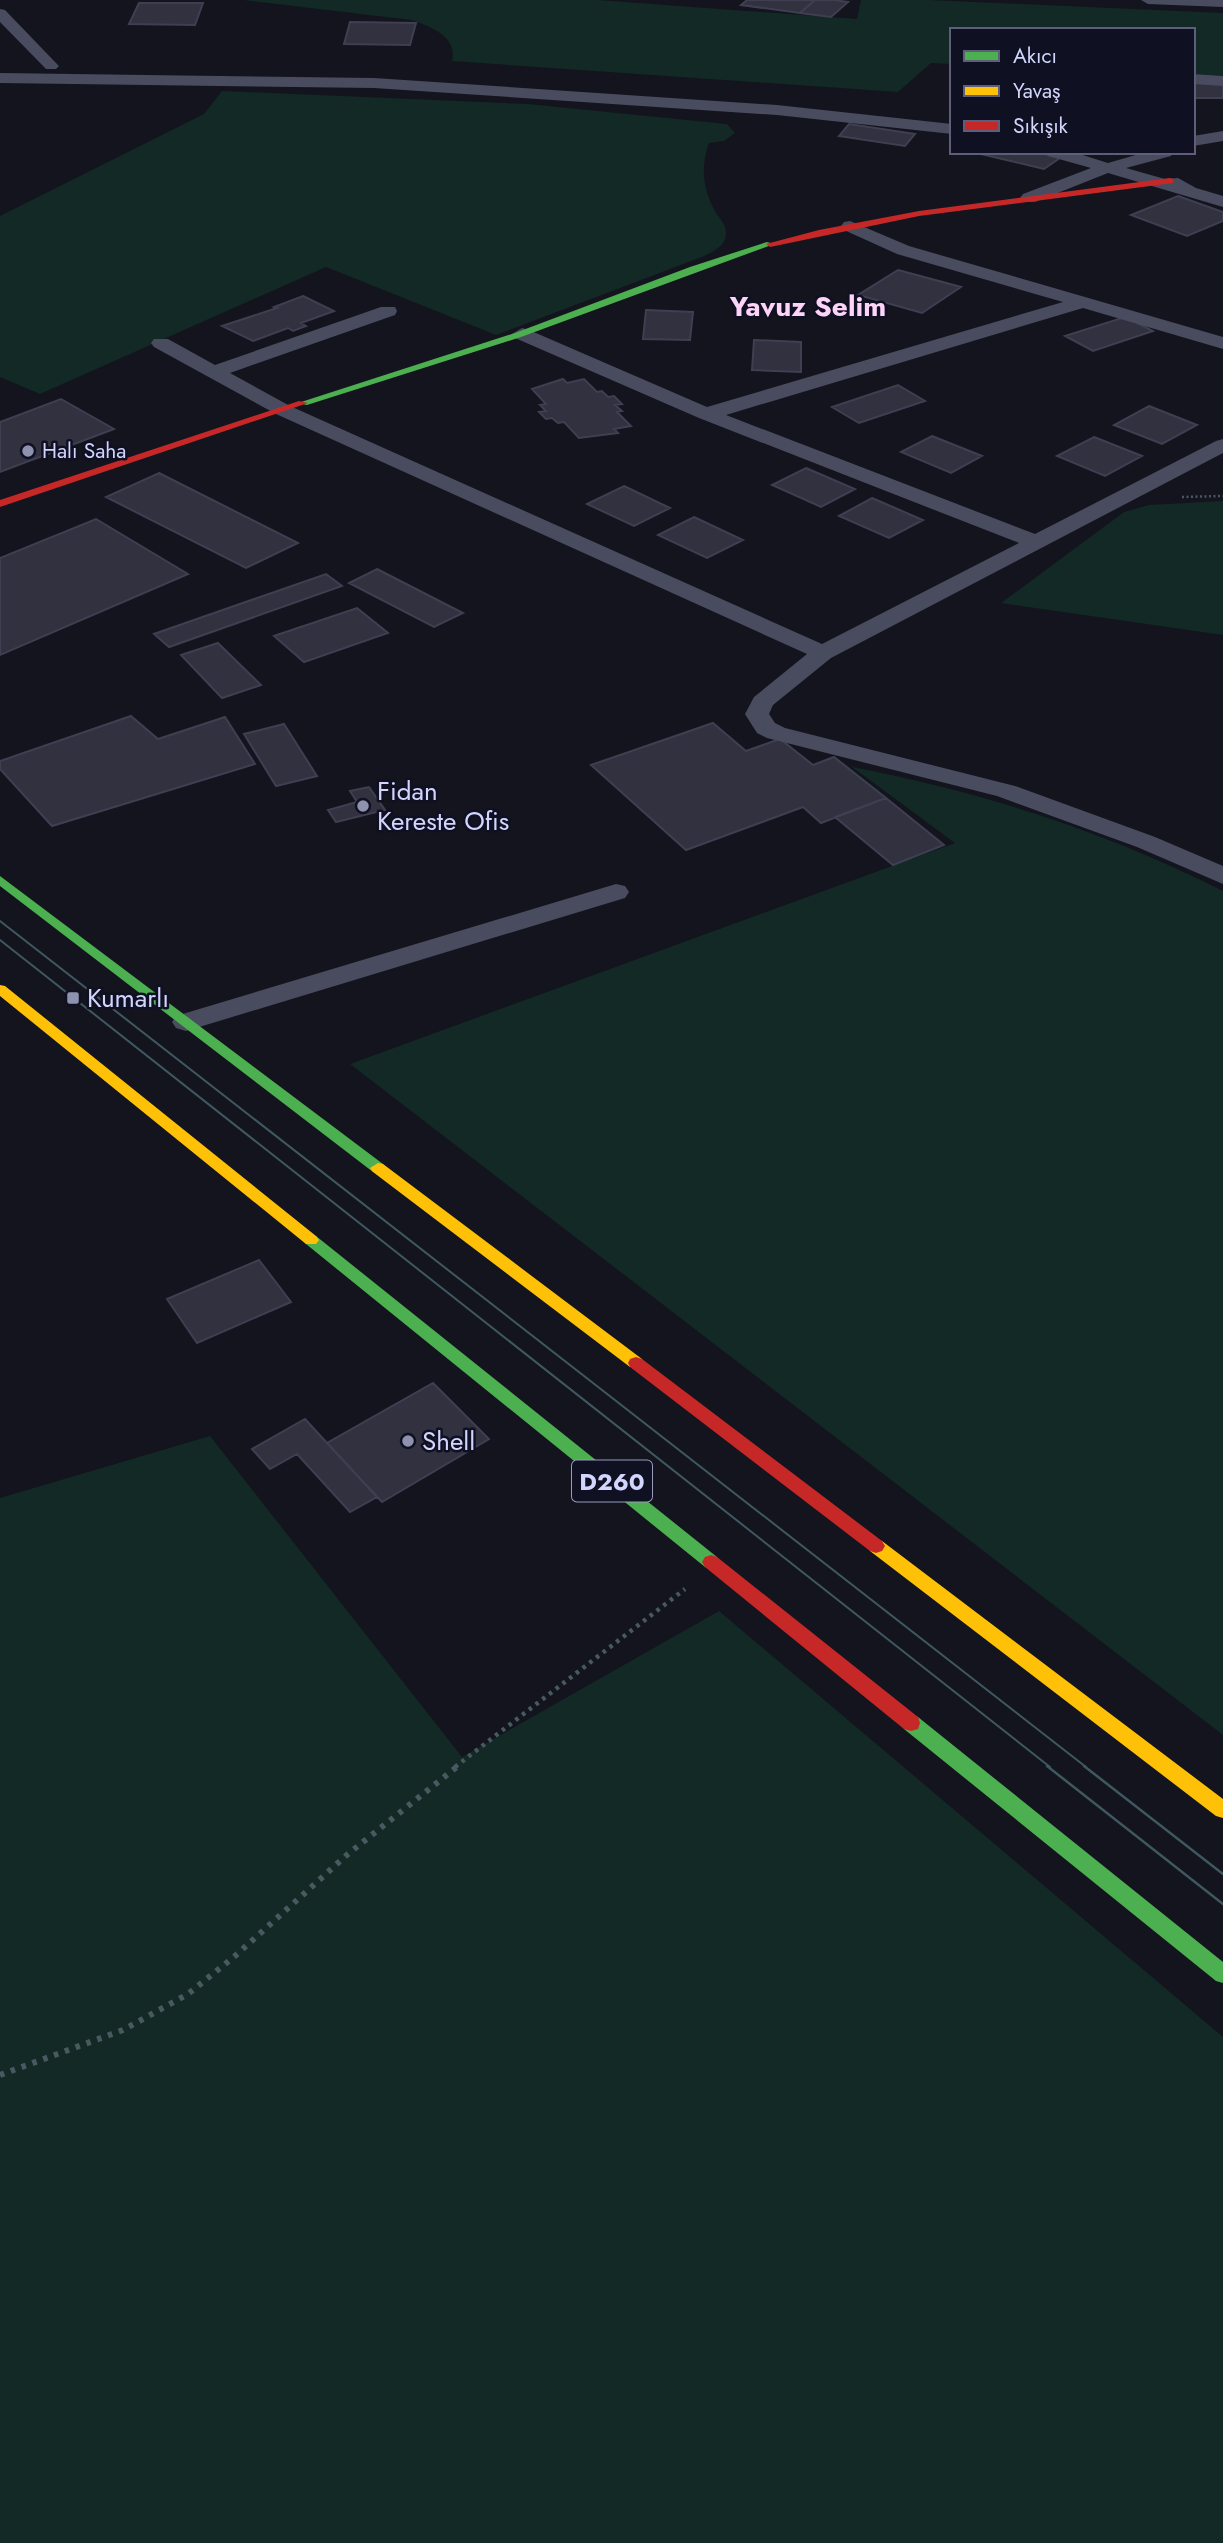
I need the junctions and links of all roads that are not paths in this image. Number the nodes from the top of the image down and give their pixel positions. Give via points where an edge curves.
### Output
1 (1148, 0) edge
2 (1223, 3) edge
3 (0, 13) edge
4 (0, 65) edge
5 (51, 66) junction
6 (0, 78) edge
7 (1195, 79) edge
8 (1223, 81) edge
9 (911, 108) dead end
10 (950, 129) edge
11 (1195, 132) edge
12 (1223, 136) edge
13 (1195, 141) edge
14 (1060, 154) edge
15 (1159, 154) edge
16 (1165, 154) edge
17 (1104, 169) junction
18 (1163, 182) junction
19 (1030, 198) junction
20 (1223, 202) edge
21 (850, 226) junction
22 (1084, 302) junction
23 (388, 311) dead end
24 (522, 334) junction
25 (161, 343) dead end
26 (1223, 343) edge
27 (213, 372) junction
28 (283, 410) junction
29 (706, 414) junction
30 (1223, 445) edge
31 (0, 504) edge
32 (1034, 541) junction
33 (823, 653) junction
34 (1223, 876) edge
35 (0, 880) edge
36 (616, 892) dead end
37 (0, 989) edge
38 (186, 1022) junction
39 (1223, 1810) edge
40 (1223, 1974) edge

1 - 2 street
3 - 5 street
4 - 5 street
5 - 9 street via 363,69
6 - 10 street via 374,83 777,110
7 - 8 street
11 - 12 street
12 - 13 street
14 - 17 street
15 - 17 street
16 - 18 street
17 - 18 street
17 - 19 street
18 - 19 main road
18 - 20 street
19 - 21 main road
21 - 22 street via 903,250
21 - 24 main road via 728,256
22 - 26 street
22 - 29 street
23 - 27 street
24 - 28 main road
24 - 29 street
25 - 27 street
27 - 28 street
28 - 31 main road via 115,462
28 - 33 street
29 - 32 street
30 - 32 street
32 - 33 street
33 - 34 street via 762,702 757,714 766,728 789,738 1006,792 1146,842
35 - 38 main road
36 - 38 street
37 - 40 main road, D260
38 - 39 main road

